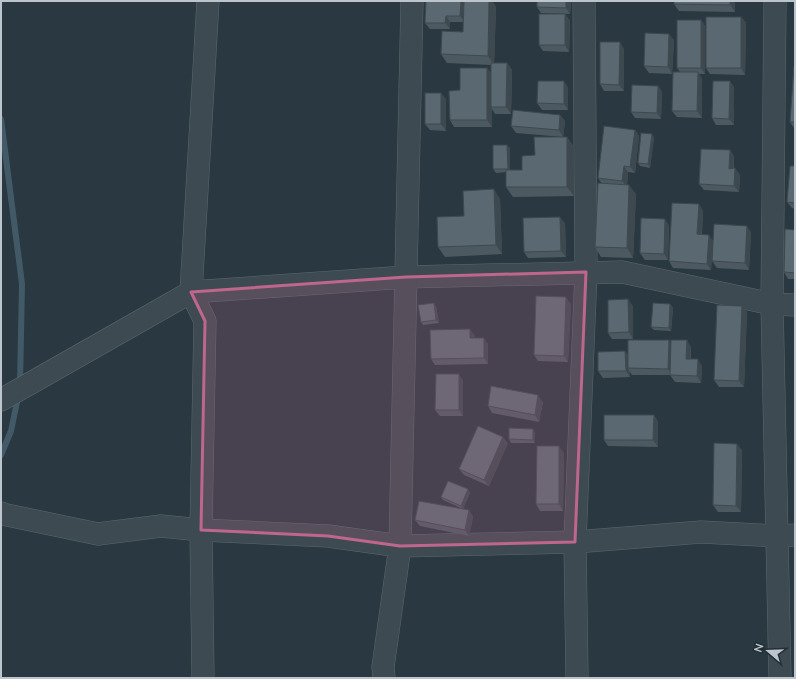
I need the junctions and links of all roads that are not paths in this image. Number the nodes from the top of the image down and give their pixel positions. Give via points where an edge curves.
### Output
1 (208, 1) edge
2 (412, 1) edge
3 (584, 1) edge
4 (775, 1) edge
5 (586, 272) junction
6 (406, 277) junction
7 (191, 292) junction
8 (772, 304) junction
9 (795, 305) edge
10 (1, 400) edge
11 (1, 513) edge
12 (201, 530) junction
13 (786, 535) edge
14 (574, 542) junction
15 (400, 546) junction
16 (203, 678) edge
17 (384, 678) edge
18 (577, 678) edge
19 (780, 678) edge

1 - 7 street
2 - 6 street
3 - 5 street
4 - 8 street
5 - 6 street
5 - 8 street via 622,272
5 - 14 street
6 - 7 street
6 - 15 street
7 - 10 street
7 - 12 street via 205,321
8 - 9 street
8 - 13 street
11 - 12 street via 98,534 161,526
12 - 15 street via 328,536
12 - 16 street
13 - 14 street via 700,532
13 - 19 street
14 - 15 street
14 - 18 street
15 - 17 street via 383,667

